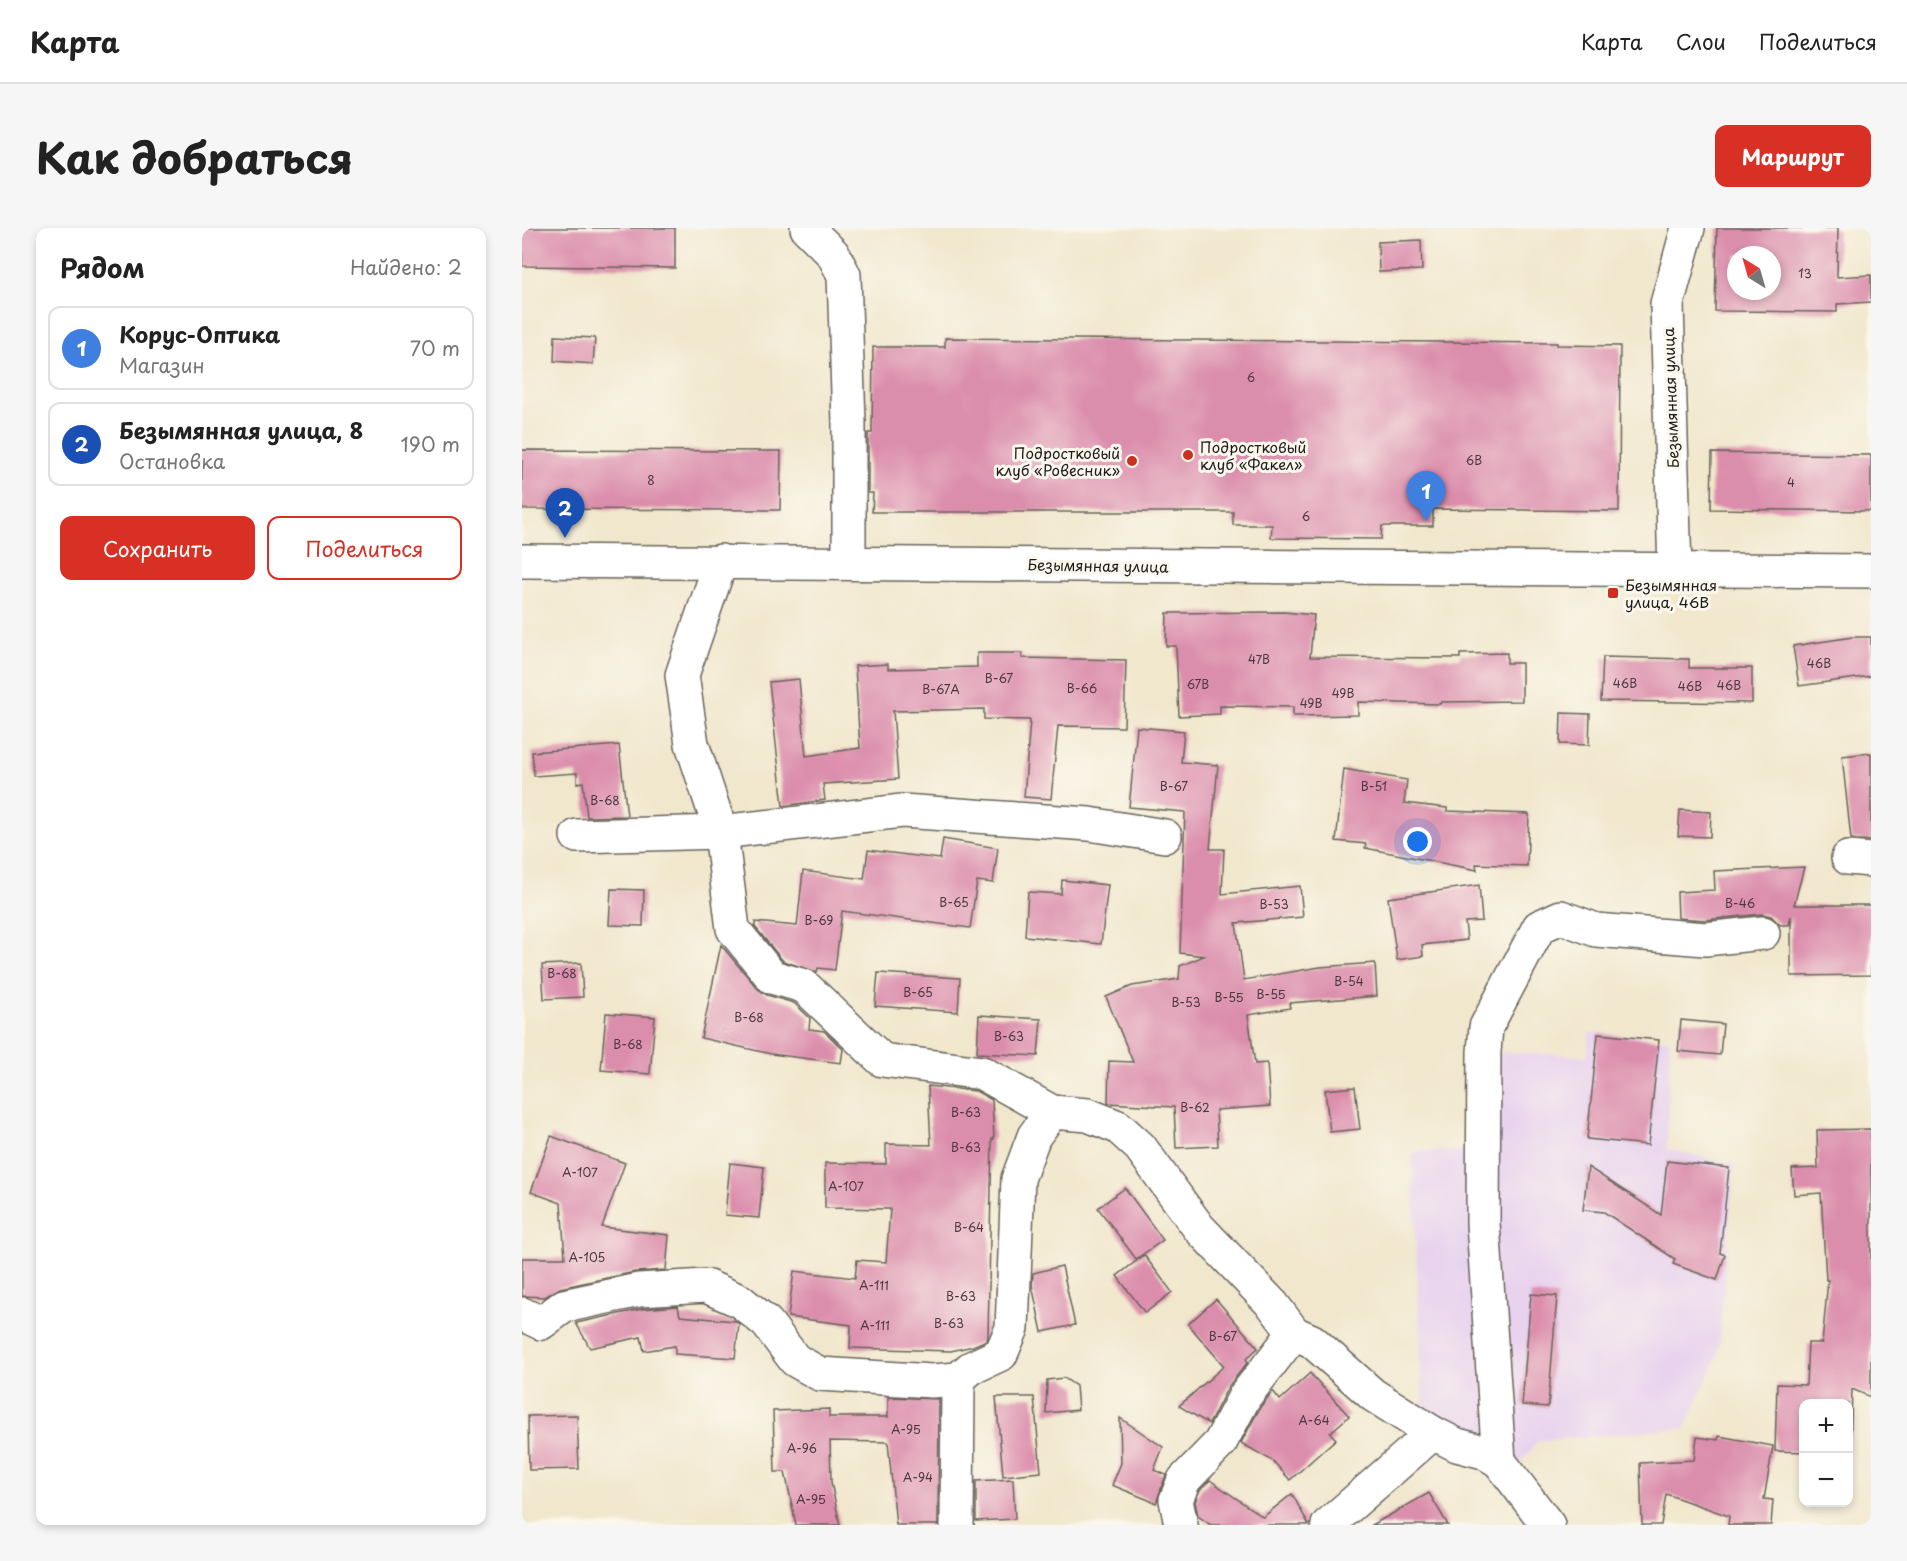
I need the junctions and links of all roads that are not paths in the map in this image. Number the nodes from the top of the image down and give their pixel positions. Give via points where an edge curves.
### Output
1 (807, 228) edge
2 (1688, 228) edge
3 (522, 561) edge
4 (721, 561) junction
5 (849, 563) junction
6 (1675, 570) junction
7 (1871, 571) edge
8 (721, 832) junction
9 (577, 836) dead end
10 (1165, 836) dead end
11 (1763, 933) dead end
12 (1052, 1112) junction
13 (522, 1314) edge
14 (1294, 1333) junction
15 (958, 1378) junction
16 (1433, 1433) junction
17 (1499, 1461) junction
18 (957, 1525) edge
19 (1181, 1525) edge
20 (1328, 1525) edge
21 (1548, 1525) edge

1 - 5 street via 833,254 844,275
2 - 6 street, Безымянная улица via 1667,304
3 - 4 street, Безымянная улица
4 - 5 street, Безымянная улица
4 - 8 street via 682,675 692,744
5 - 6 street, Безымянная улица
6 - 7 street, Безымянная улица
8 - 9 street
8 - 10 street via 902,811 1089,824
8 - 12 street via 733,929 772,977 804,986 882,1060 982,1072
11 - 17 street via 1694,938 1596,930 1561,917 1539,927 1486,1027 1482,1223
12 - 14 street via 1088,1115 1118,1127 1140,1147 1199,1228 1273,1305
12 - 15 street via 1034,1136 1018,1179 1012,1328 1000,1354
13 - 15 street via 541,1323 564,1306 639,1290 706,1286 740,1301 767,1323 795,1360 820,1374 932,1381
14 - 16 street via 1311,1341 1373,1395
14 - 19 street via 1245,1396 1220,1443 1184,1480 1176,1500
15 - 18 street
16 - 17 street
16 - 20 street
17 - 21 street

